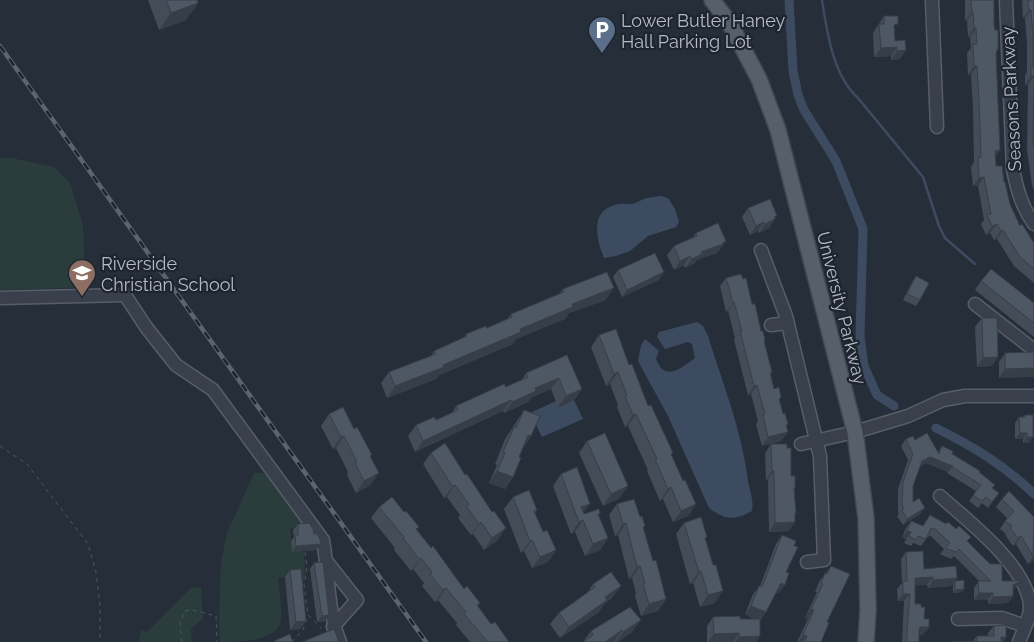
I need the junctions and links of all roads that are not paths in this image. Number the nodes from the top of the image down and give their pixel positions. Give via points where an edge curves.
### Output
1 (712, 0) edge
2 (932, 0) edge
3 (1006, 0) edge
4 (937, 127) dead end
5 (1034, 224) edge
6 (761, 250) dead end
7 (0, 298) edge
8 (975, 304) dead end
9 (787, 323) junction
10 (771, 325) dead end
11 (1034, 350) edge
12 (1034, 396) edge
13 (854, 432) junction
14 (816, 441) junction
15 (801, 444) dead end
16 (940, 496) dead end
17 (327, 562) junction
18 (808, 562) dead end
19 (958, 619) dead end
20 (1025, 626) junction
21 (327, 628) junction
22 (340, 642) edge
23 (866, 642) edge
24 (1019, 642) edge

1 - 13 main road, University Parkway via 728,22 759,79 778,130
2 - 4 street
3 - 5 street, Seasons Parkway via 1013,170 1026,213
6 - 9 street
7 - 17 street via 125,295 176,365 214,390 323,540
8 - 11 street
9 - 10 street
9 - 14 street
12 - 13 street via 965,396 943,400 908,416
13 - 14 street
13 - 23 main road, University Parkway via 866,518
14 - 15 street
14 - 18 street via 820,456 824,560
16 - 20 street via 986,536 1014,569 1027,590 1030,607
17 - 21 street
17 - 21 street via 357,600
19 - 20 street via 1002,618
20 - 24 street
21 - 22 street

